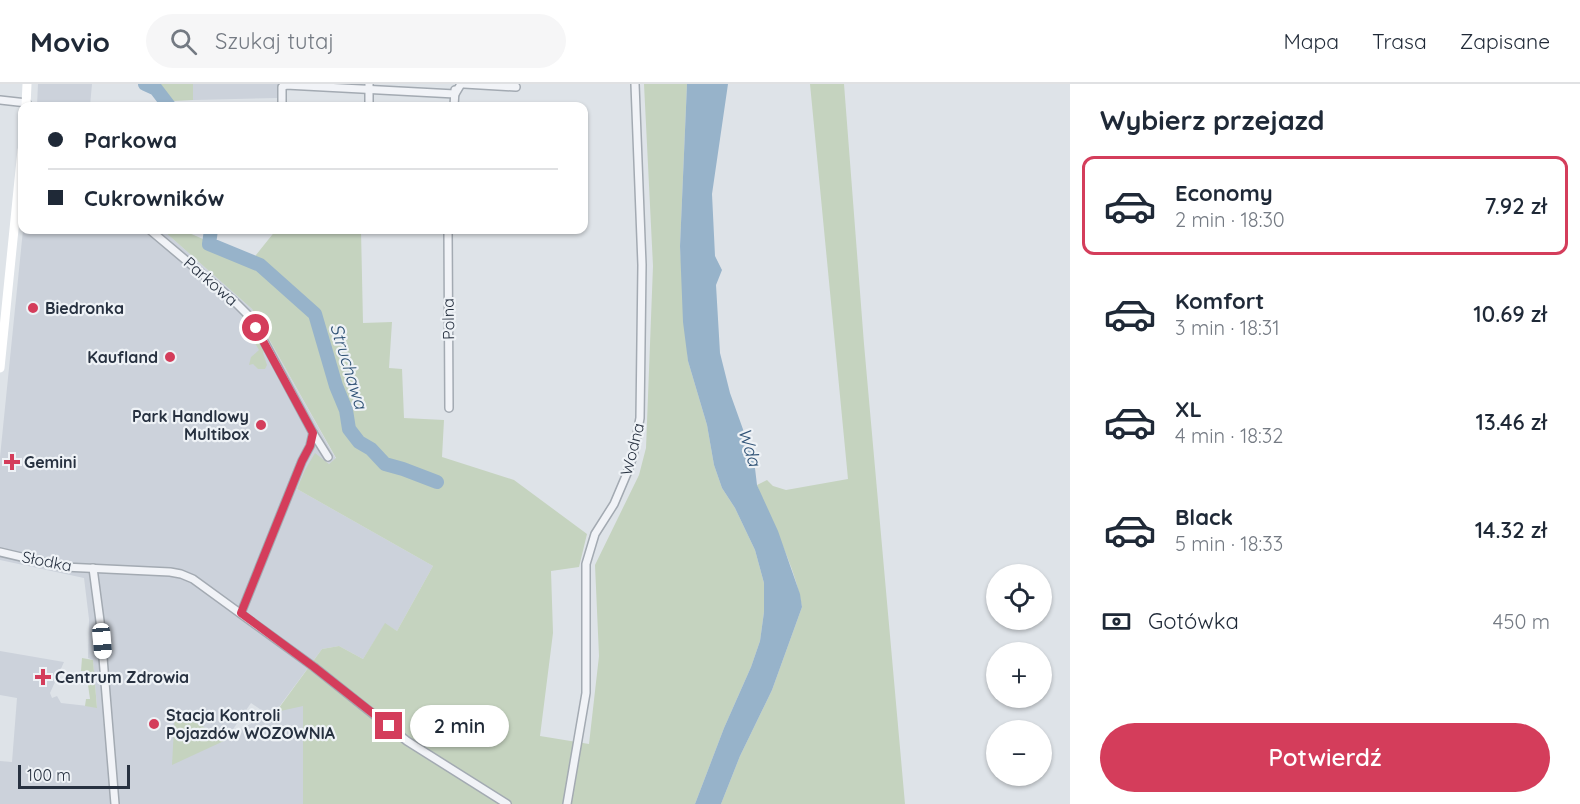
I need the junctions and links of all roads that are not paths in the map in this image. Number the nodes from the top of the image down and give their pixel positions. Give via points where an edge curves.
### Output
1 (27, 84) edge
2 (456, 84) edge
3 (462, 84) edge
4 (635, 84) edge
5 (369, 86) edge
6 (516, 87) dead end
7 (455, 94) junction
8 (0, 100) edge
9 (26, 102) edge
10 (282, 102) edge
11 (369, 102) edge
12 (454, 102) edge
13 (18, 103) edge
14 (18, 188) edge
15 (155, 234) edge
16 (448, 234) edge
17 (2, 339) edge
18 (0, 368) edge
19 (449, 408) dead end
20 (313, 433) junction
21 (328, 457) dead end
22 (0, 552) edge
23 (93, 568) junction
24 (241, 613) junction
25 (115, 804) edge
26 (507, 804) edge
27 (567, 804) edge

1 - 9 street
2 - 7 street
3 - 6 street
3 - 7 street
4 - 27 street, Wodna via 642,265 640,418 628,471 595,534 586,564 586,693
5 - 7 street
5 - 10 street via 286,85 282,87
5 - 11 street
7 - 12 street
8 - 13 street
14 - 17 street
15 - 20 street, Parkowa via 252,319
16 - 19 street, Polna
17 - 18 street
20 - 21 street, Parkowa
20 - 24 street
22 - 23 street, Słodka via 64,567
23 - 24 street, Słodka via 181,574
23 - 25 street
24 - 26 street, Słodka via 407,741

